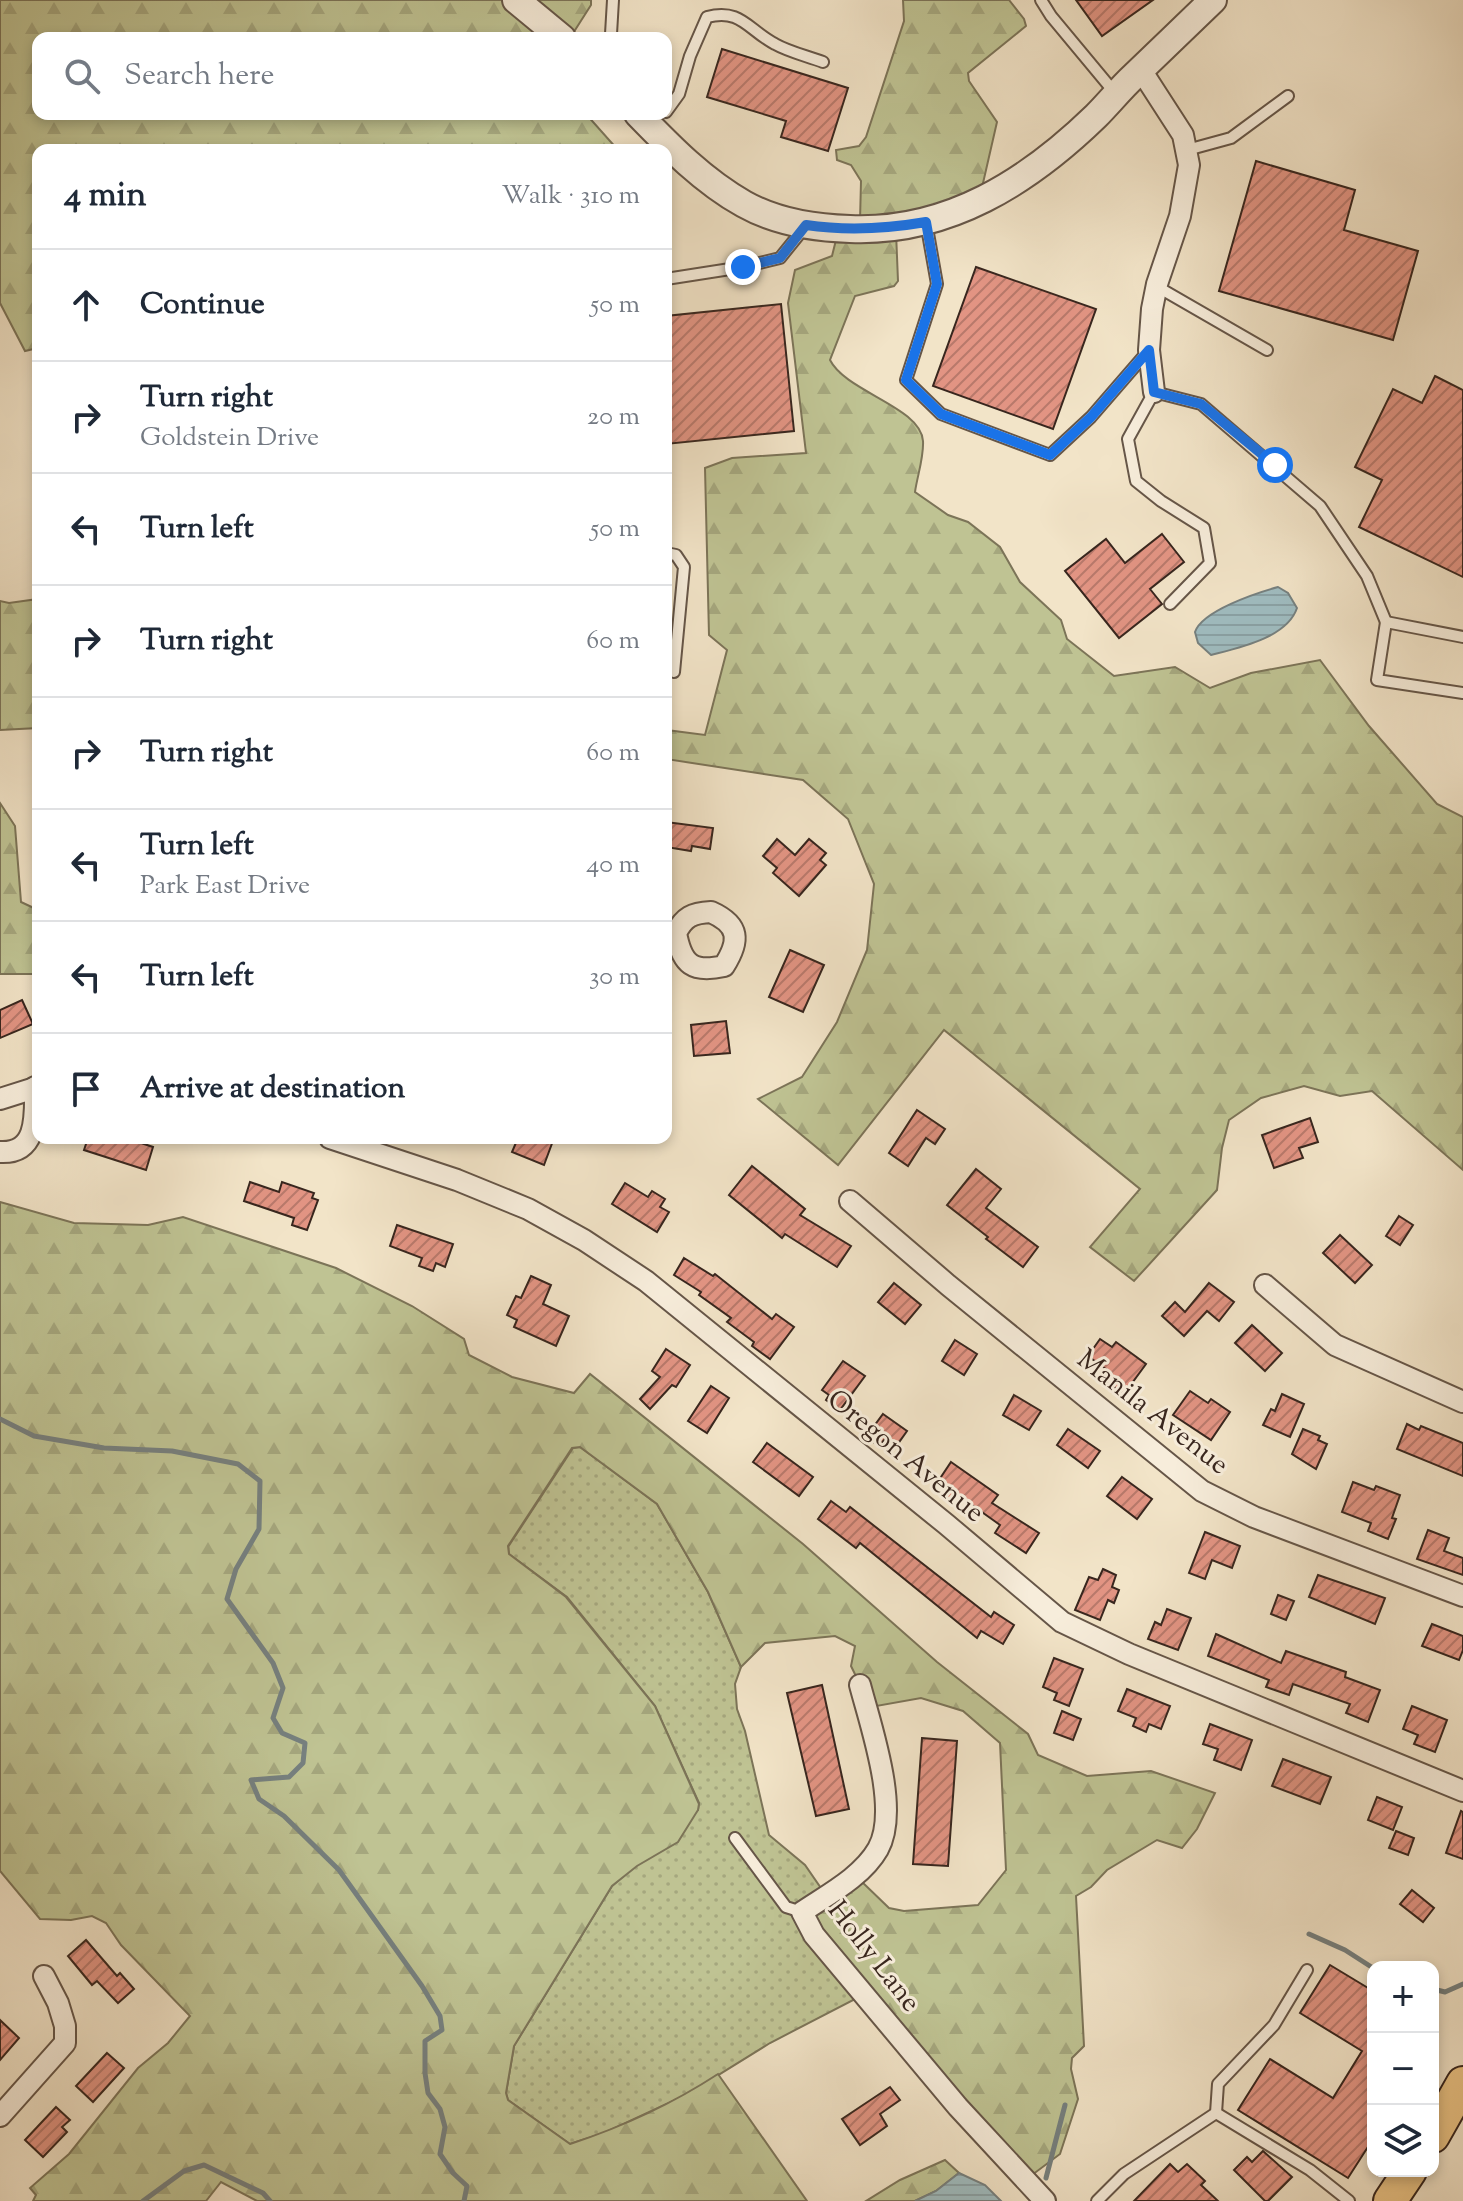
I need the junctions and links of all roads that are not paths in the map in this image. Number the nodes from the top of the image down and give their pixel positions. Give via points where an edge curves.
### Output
1 (516, 0) edge
2 (613, 0) edge
3 (1041, 0) edge
4 (1213, 0) edge
5 (555, 32) edge
6 (611, 32) edge
7 (823, 62) dead end
8 (1141, 70) junction
9 (1116, 94) junction
10 (1288, 96) dead end
11 (672, 107) edge
12 (660, 128) edge
13 (1187, 150) junction
14 (926, 222) junction
15 (806, 225) junction
16 (672, 278) edge
17 (1156, 286) junction
18 (1149, 350) junction
19 (1267, 350) dead end
20 (1154, 392) junction
21 (672, 554) edge
22 (1170, 604) dead end
23 (1386, 622) junction
24 (1463, 637) edge
25 (674, 672) dead end
26 (1463, 693) edge
27 (32, 1088) edge
28 (0, 1099) edge
29 (32, 1134) edge
30 (348, 1144) edge
31 (0, 1152) edge
32 (850, 1201) dead end
33 (1265, 1285) dead end
34 (1463, 1402) edge
35 (1463, 1596) edge
36 (860, 1685) dead end
37 (1463, 1791) edge
38 (735, 1838) dead end
39 (802, 1912) junction
40 (1307, 1970) dead end
41 (44, 1976) dead end
42 (1463, 2083) edge
43 (1216, 2113) junction
44 (0, 2116) edge
45 (1439, 2125) edge
46 (1406, 2177) edge
47 (1045, 2201) edge
48 (1097, 2201) edge
49 (1349, 2201) edge
50 (1390, 2201) edge

1 - 5 street
2 - 6 lane
3 - 9 lane
4 - 8 street
7 - 11 lane via 775,45 724,13 707,17
8 - 9 street
8 - 13 street via 1183,135
9 - 14 street via 1023,175 958,213
10 - 13 lane via 1231,138
12 - 15 street via 705,177 745,204
13 - 17 street via 1185,199
14 - 15 street via 860,230
14 - 18 lane via 937,284 906,380 941,414 1050,455
15 - 16 lane via 780,258
17 - 18 street
17 - 19 lane
18 - 20 street
20 - 22 lane via 1128,439 1136,481 1204,528 1210,563
20 - 23 lane via 1201,404 1320,506 1367,576
21 - 25 lane via 684,567
23 - 24 lane
23 - 26 lane via 1377,680
27 - 28 street
29 - 31 street via 21,1146
30 - 37 street, Oregon Avenue via 528,1209 646,1281 1062,1622
32 - 35 street, Manila Avenue via 1202,1491 1254,1517
33 - 34 street via 1335,1345
36 - 39 street, Holly Lane via 887,1806 886,1829 877,1851 854,1876
38 - 39 lane via 786,1907
39 - 47 street, Holly Lane via 814,1935 958,2107
40 - 43 lane via 1274,2025 1218,2084
41 - 44 street via 58,2003 65,2043
42 - 45 main road
43 - 48 lane via 1124,2174
43 - 49 lane via 1310,2170
46 - 50 main road

